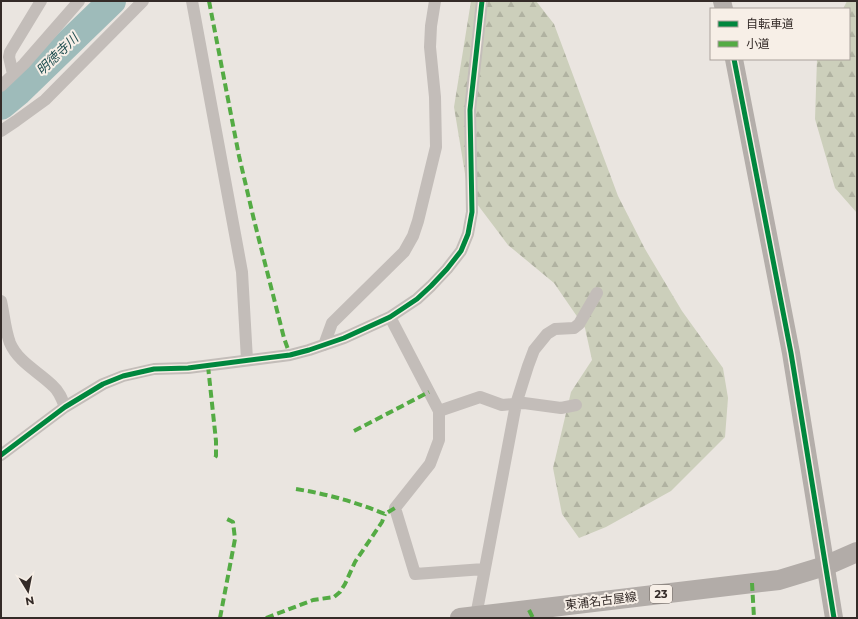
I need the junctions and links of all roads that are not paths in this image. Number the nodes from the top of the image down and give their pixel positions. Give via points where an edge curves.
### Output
1 (41, 1) edge
2 (79, 1) edge
3 (143, 1) edge
4 (192, 1) edge
5 (435, 1) edge
6 (482, 1) edge
7 (734, 60) edge
8 (13, 74) junction
9 (1, 86) edge
10 (1, 131) edge
11 (597, 294) dead end
12 (1, 300) edge
13 (390, 316) junction
14 (324, 345) junction
15 (247, 360) junction
16 (516, 404) junction
17 (576, 405) dead end
18 (65, 407) junction
19 (439, 411) junction
20 (1, 455) edge
21 (857, 552) edge
22 (824, 566) junction
23 (484, 569) junction
24 (468, 617) edge
25 (834, 618) edge

1 - 8 street via 10,52
2 - 8 street
3 - 10 street via 45,100
4 - 15 street via 242,272
5 - 14 street via 430,47 436,147 414,236 404,252 332,323
6 - 13 street via 470,110 472,212 468,234 461,251 432,286
7 - 22 street via 791,353
8 - 9 street
11 - 16 street via 579,324 574,328 555,329 547,334 534,350
12 - 18 street via 10,344 33,370 54,386
13 - 14 street
13 - 19 street
14 - 15 street via 290,355
15 - 18 street via 188,368 154,369 123,376 102,384
16 - 17 street via 561,408
16 - 19 street via 502,405 480,397
16 - 23 street
18 - 20 street
19 - 23 street via 439,440 430,464 395,508 415,574
21 - 22 main road, 東浦名古屋線 / 23
22 - 24 main road, 東浦名古屋線 / 23 via 779,580
22 - 25 street
23 - 24 street

